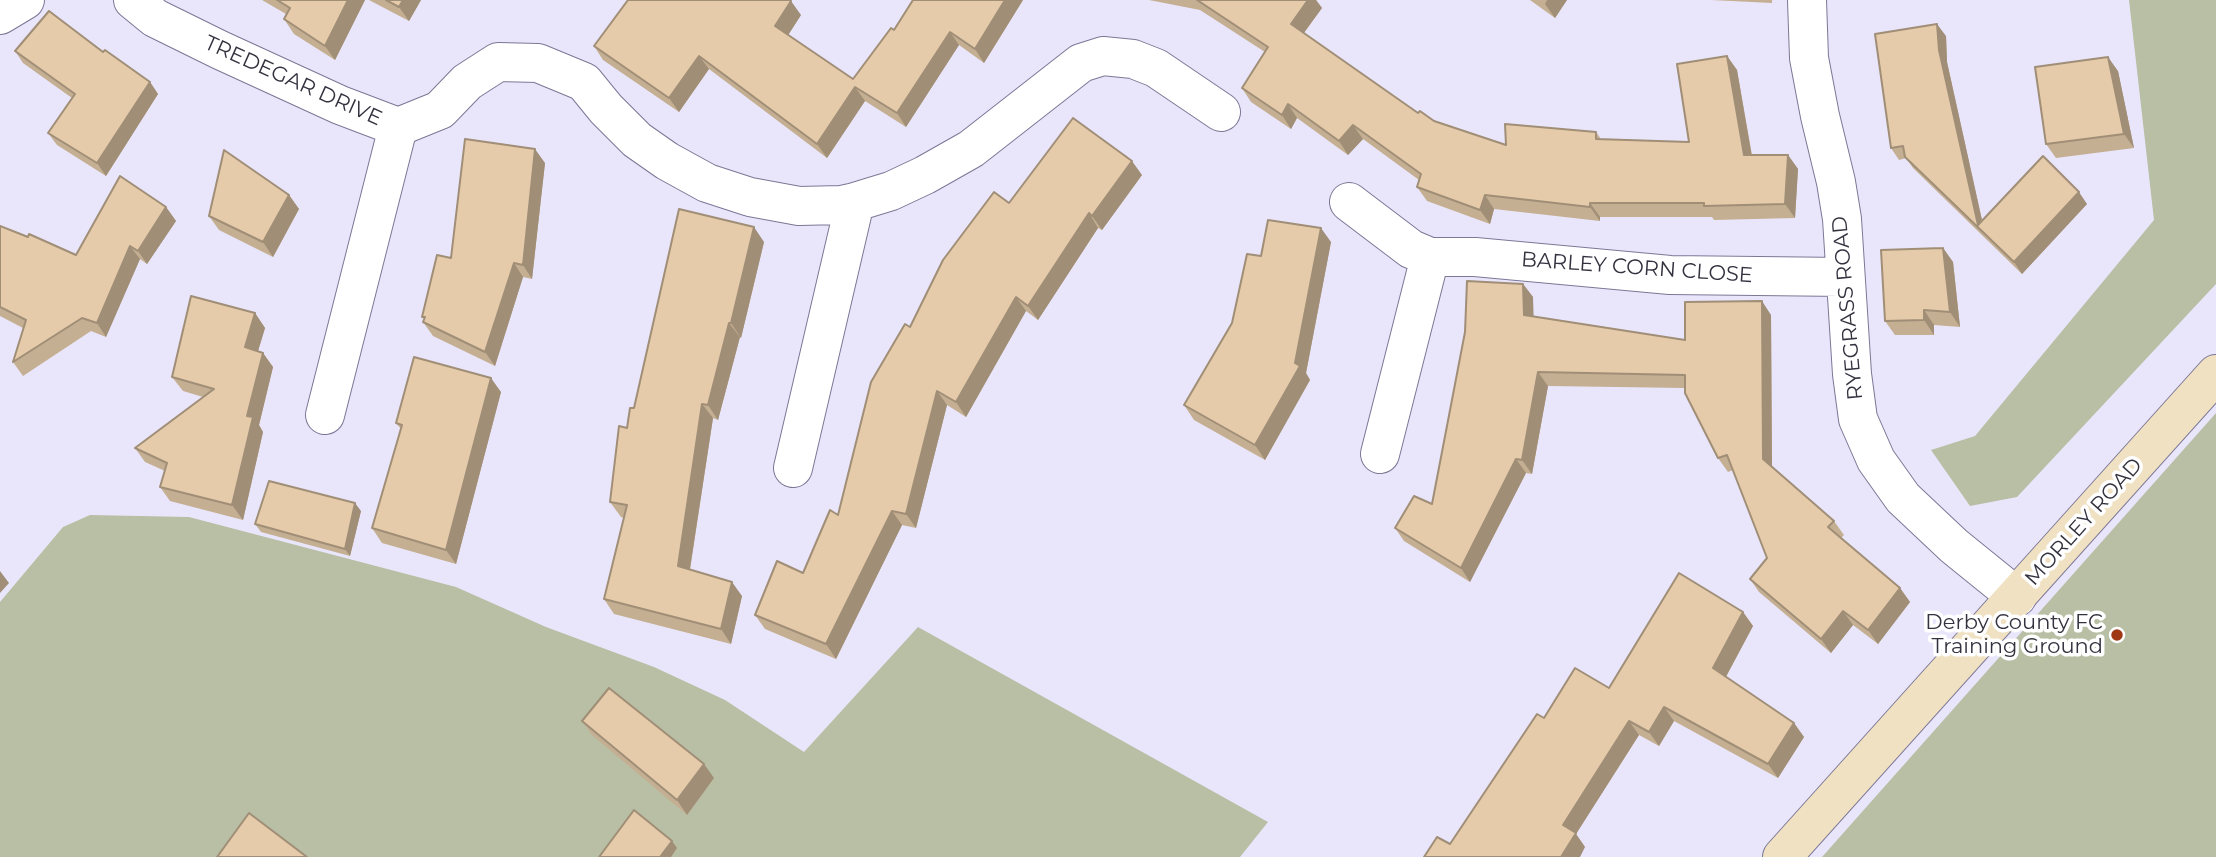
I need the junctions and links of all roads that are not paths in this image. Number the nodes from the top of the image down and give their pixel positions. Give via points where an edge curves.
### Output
1 (25, 0) edge
2 (133, 0) edge
3 (1807, 0) edge
4 (0, 15) edge
5 (1221, 112) dead end
6 (398, 127) junction
7 (855, 202) junction
8 (1349, 202) dead end
9 (1430, 257) junction
10 (1845, 277) junction
11 (2216, 374) edge
12 (325, 415) dead end
13 (1380, 454) dead end
14 (793, 468) dead end
15 (2017, 597) junction
16 (1782, 857) edge

1 - 4 street
2 - 6 street, TREDEGAR DRIVE via 155,18 220,50
3 - 10 street, RYEGRASS ROAD via 1809,58 1836,182
5 - 7 street, TREDEGAR DRIVE via 1156,68 1103,55 1081,63 971,149 891,191
6 - 7 street, TREDEGAR DRIVE via 440,110 467,82 498,62 538,63 584,82 637,140 706,183 799,206
6 - 12 street
7 - 14 street
8 - 9 street, BARLEY CORN CLOSE via 1411,249
9 - 10 street, BARLEY CORN CLOSE via 1670,275
9 - 13 street
10 - 15 street, RYEGRASS ROAD via 1858,419 1876,460 1903,498
11 - 15 street, MORLEY ROAD
15 - 16 street, MORLEY ROAD

